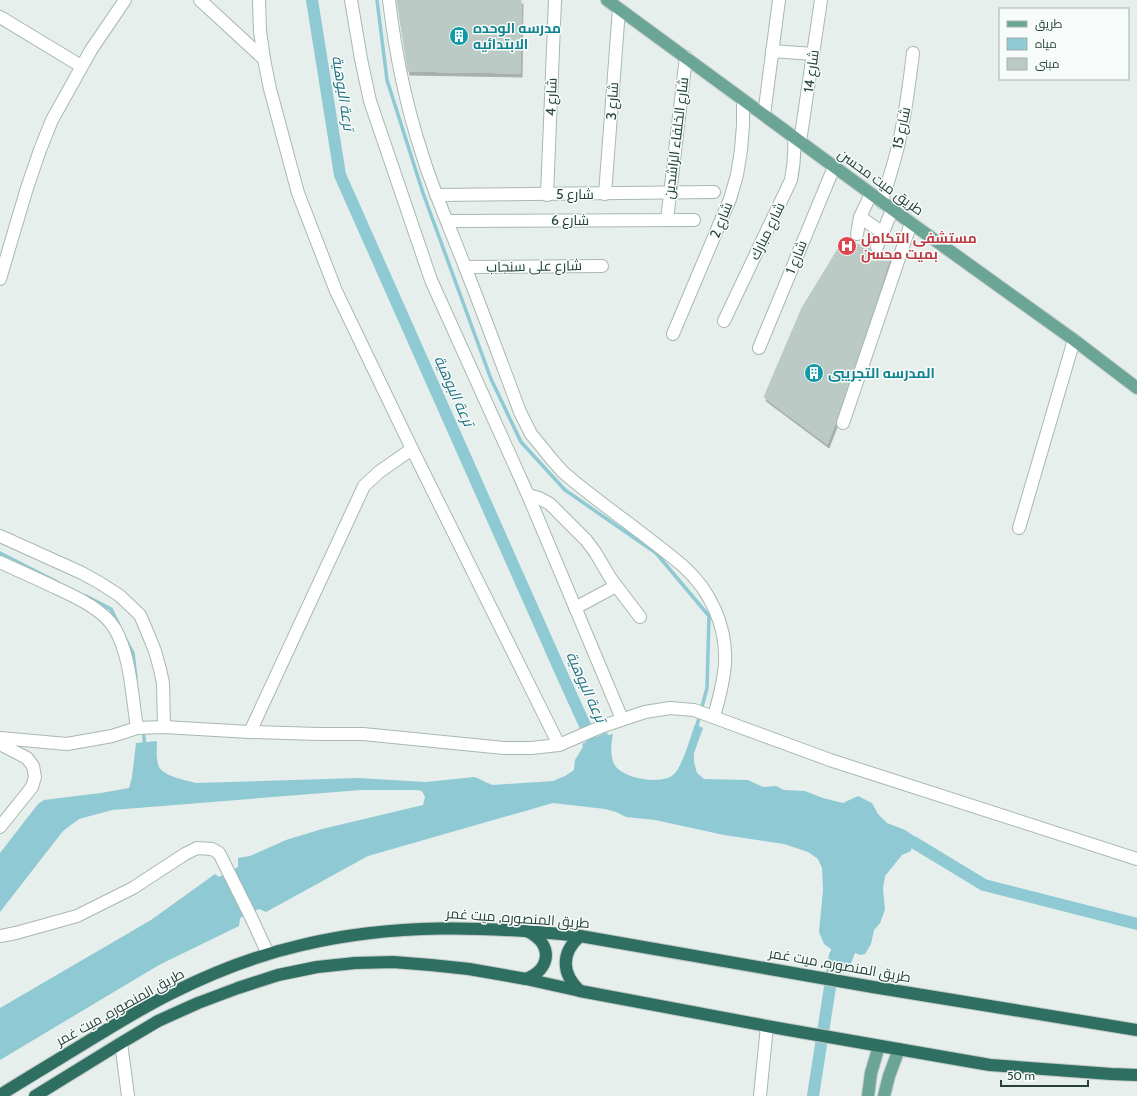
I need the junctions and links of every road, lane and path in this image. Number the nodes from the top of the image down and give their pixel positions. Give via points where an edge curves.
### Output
1 (125, 0) edge
2 (200, 0) edge
3 (351, 0) edge
4 (389, 0) edge
5 (555, 0) edge
6 (607, 0) edge
7 (779, 0) edge
8 (821, 0) edge
9 (257, 3) edge
10 (619, 8) junction
11 (0, 17) edge
12 (772, 51) junction
13 (813, 54) junction
14 (913, 54) dead end
15 (686, 57) junction
16 (264, 59) junction
17 (81, 66) junction
18 (743, 100) junction
19 (764, 115) junction
20 (797, 139) junction
21 (834, 166) junction
22 (714, 192) dead end
23 (670, 193) junction
24 (547, 194) junction
25 (605, 194) junction
26 (871, 194) junction
27 (436, 195) junction
28 (882, 202) junction
29 (892, 210) junction
30 (860, 218) junction
31 (667, 220) junction
32 (694, 220) dead end
33 (447, 221) junction
34 (911, 223) junction
35 (883, 232) junction
36 (857, 234) dead end
37 (877, 247) dead end
38 (602, 266) dead end
39 (465, 267) junction
40 (0, 278) edge
41 (724, 321) dead end
42 (673, 334) dead end
43 (1074, 340) junction
44 (759, 348) dead end
45 (1137, 388) edge
46 (843, 423) dead end
47 (412, 449) junction
48 (528, 495) junction
49 (1019, 528) dead end
50 (0, 536) edge
51 (0, 562) edge
52 (616, 586) junction
53 (575, 608) junction
54 (640, 617) dead end
55 (710, 715) junction
56 (622, 719) junction
57 (161, 727) junction
58 (139, 728) junction
59 (250, 732) junction
60 (0, 738) edge
61 (0, 744) edge
62 (558, 745) junction
63 (0, 828) edge
64 (1137, 859) edge
65 (530, 932) junction
66 (0, 936) edge
67 (580, 936) junction
68 (268, 954) junction
69 (526, 979) junction
70 (580, 990) junction
71 (767, 1026) junction
72 (1137, 1030) edge
73 (121, 1043) junction
74 (878, 1046) junction
75 (899, 1049) junction
76 (1137, 1075) edge
77 (0, 1095) edge
78 (35, 1096) edge
79 (128, 1096) edge
80 (760, 1096) edge
81 (868, 1096) edge
82 (884, 1096) edge

1 - 17 street
2 - 16 street
3 - 48 street via 370,101 432,280
4 - 27 street via 405,92
5 - 24 street, شارع 4
6 - 10 main road, طريق ميت محسن
7 - 12 street
8 - 13 street, شارع 14
9 - 16 street
10 - 15 main road, طريق ميت محسن
10 - 25 street, شارع 3
11 - 17 street
12 - 13 street
12 - 19 street
13 - 20 street, شارع 14
14 - 28 street, شارع 15 via 902,128
15 - 18 main road, طريق ميت محسن
15 - 23 street, شارع الخلفاء الراشدين
16 - 47 street via 298,193 315,238 336,291
17 - 40 street via 52,120 40,150
18 - 19 main road, طريق ميت محسن
18 - 42 street, شارع 2 via 737,175
19 - 20 main road, طريق ميت محسن
20 - 21 main road, طريق ميت محسن
20 - 41 street, شارع مبارك via 790,180
21 - 26 main road, طريق ميت محسن
21 - 44 street, شارع 1
22 - 23 street, شارع 5
23 - 25 street, شارع 5
23 - 31 street, شارع الخلفاء الراشدين
24 - 25 street, شارع 5
24 - 27 street, شارع 5
26 - 28 main road, طريق ميت محسن
26 - 30 street
27 - 33 street
28 - 29 main road, طريق ميت محسن
29 - 34 main road, طريق ميت محسن
29 - 35 street
30 - 35 street
30 - 36 street
31 - 32 street, شارع 6
31 - 33 street, شارع 6
33 - 39 street
34 - 43 main road, طريق ميت محسن
34 - 46 street
35 - 37 street
38 - 39 street, شارع على سنجاب
39 - 55 street via 520,412 531,434 573,481 684,567 702,587 711,602 720,623 725,662 723,678
43 - 45 main road, طريق ميت محسن
43 - 49 street
47 - 59 street via 364,486
47 - 62 street
48 - 52 street via 550,504 580,534 591,546
48 - 53 street
50 - 57 street via 100,583 120,596 140,615 153,646 163,683
51 - 58 street via 77,598 107,618 115,629 130,674
52 - 53 street
52 - 54 street
53 - 56 street
55 - 56 street via 694,710 670,708
55 - 64 street via 830,760
56 - 62 street
57 - 58 street
57 - 59 street
58 - 60 street via 67,744
59 - 62 street via 362,734 504,748
61 - 63 street via 27,758 33,766 35,777 32,787
65 - 67 highway, طريق المنصوره, ميت غمر
65 - 68 highway, طريق المنصوره, ميت غمر via 405,929 336,938
65 - 69 highway via 542,941 546,957 540,971
66 - 68 street via 77,916 133,888 197,848 212,849 219,852
67 - 70 highway via 568,950 566,959 568,977
67 - 72 highway, طريق المنصوره, ميت غمر
68 - 77 highway, طريق المنصوره, ميت غمر via 220,971 173,992
69 - 70 highway
69 - 73 highway via 469,969 393,962 317,967 278,975 198,1003 158,1021
70 - 71 highway
71 - 74 highway
71 - 80 street
73 - 78 highway
73 - 79 street
74 - 75 highway
74 - 81 main road
75 - 76 highway via 990,1064
75 - 82 main road

